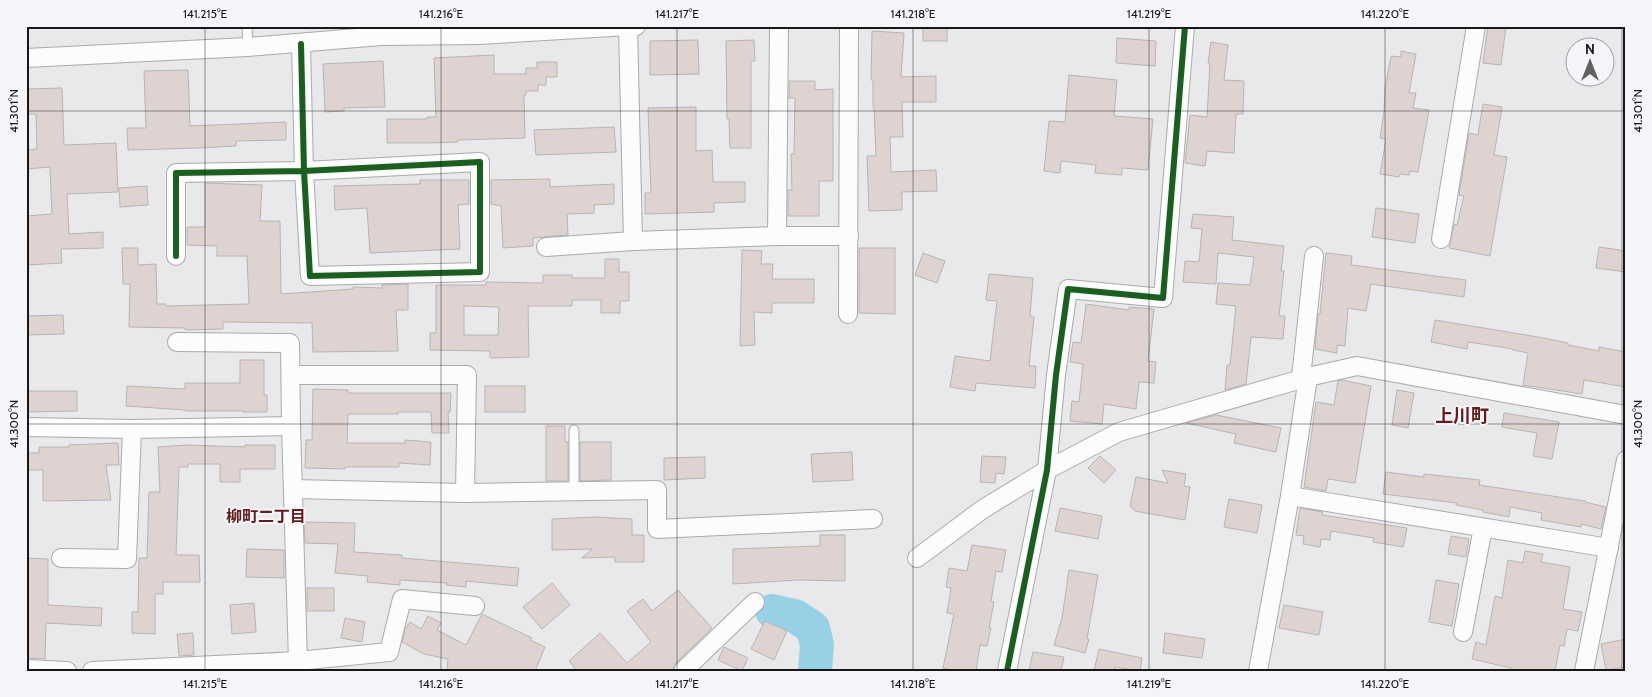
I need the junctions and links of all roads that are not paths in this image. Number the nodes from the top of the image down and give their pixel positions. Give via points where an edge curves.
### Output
1 (247, 26) edge
2 (628, 26) edge
3 (636, 26) edge
4 (779, 26) edge
5 (849, 26) edge
6 (1186, 26) edge
7 (1476, 26) edge
8 (380, 31) edge
9 (301, 44) junction
10 (248, 47) junction
11 (26, 58) edge
12 (304, 171) junction
13 (778, 236) junction
14 (848, 236) junction
15 (1441, 239) dead end
16 (633, 242) junction
17 (546, 247) dead end
18 (176, 256) dead end
19 (1314, 256) dead end
20 (848, 314) dead end
21 (177, 342) dead end
22 (291, 374) junction
23 (1304, 377) junction
24 (1626, 415) edge
25 (291, 426) junction
26 (26, 427) edge
27 (132, 429) junction
28 (574, 430) dead end
29 (1626, 460) edge
30 (1047, 470) junction
31 (293, 489) junction
32 (574, 491) junction
33 (465, 494) junction
34 (1290, 496) junction
35 (873, 518) dead end
36 (1483, 528) junction
37 (1608, 548) junction
38 (61, 558) dead end
39 (916, 558) dead end
40 (755, 602) dead end
41 (475, 606) dead end
42 (1463, 632) dead end
43 (298, 661) junction
44 (26, 669) edge
45 (67, 671) edge
46 (92, 671) edge
47 (683, 671) edge
48 (1007, 671) edge
49 (1258, 671) edge
50 (1584, 671) edge

1 - 10 lane
2 - 3 street
2 - 8 street via 479,35
2 - 16 street
4 - 13 street
5 - 14 street
6 - 30 street via 1163,298 1068,289
7 - 15 street
8 - 9 street
9 - 10 street
9 - 12 street
10 - 11 street
12 - 12 street via 310,276 480,272 480,162
12 - 18 street via 176,173
13 - 14 street
13 - 16 street
14 - 20 street
16 - 17 street
19 - 23 street
21 - 22 street via 290,343
22 - 25 street
22 - 33 street via 468,375
23 - 24 street via 1357,366
23 - 30 street via 1119,432
23 - 34 street
25 - 27 street
25 - 31 street
26 - 27 street
27 - 38 street via 127,559
28 - 32 lane
29 - 37 street
30 - 39 street
30 - 48 street
31 - 33 street
31 - 43 street
32 - 33 street
32 - 35 street via 657,490 657,528
34 - 36 street
34 - 49 street
36 - 37 street
36 - 42 street
37 - 50 street
40 - 47 street
41 - 43 street via 402,599 389,652
43 - 46 street
44 - 45 street

